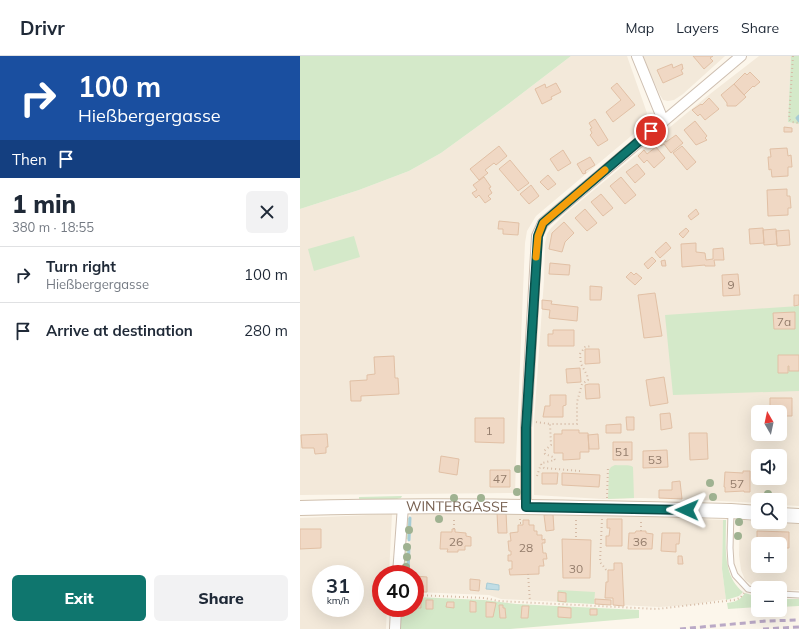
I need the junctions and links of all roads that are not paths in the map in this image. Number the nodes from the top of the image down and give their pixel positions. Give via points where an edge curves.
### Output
1 (638, 56) edge
2 (741, 56) edge
3 (663, 120) junction
4 (403, 506) junction
5 (526, 507) junction
6 (300, 508) edge
7 (731, 511) junction
8 (751, 512) edge
9 (787, 515) edge
10 (799, 516) edge
11 (399, 565) edge
12 (751, 590) edge
13 (787, 594) edge
14 (799, 595) edge
15 (396, 617) edge
16 (395, 629) edge

1 - 3 street
2 - 3 street
3 - 5 street via 543,223 538,236 526,428
4 - 5 street, WINTERGASSE
4 - 6 street, WINTERGASSE
4 - 11 street
5 - 7 street, WINTERGASSE
7 - 8 street, WINTERGASSE
7 - 12 lane via 731,564 735,576
9 - 10 street
13 - 14 lane
15 - 16 street

